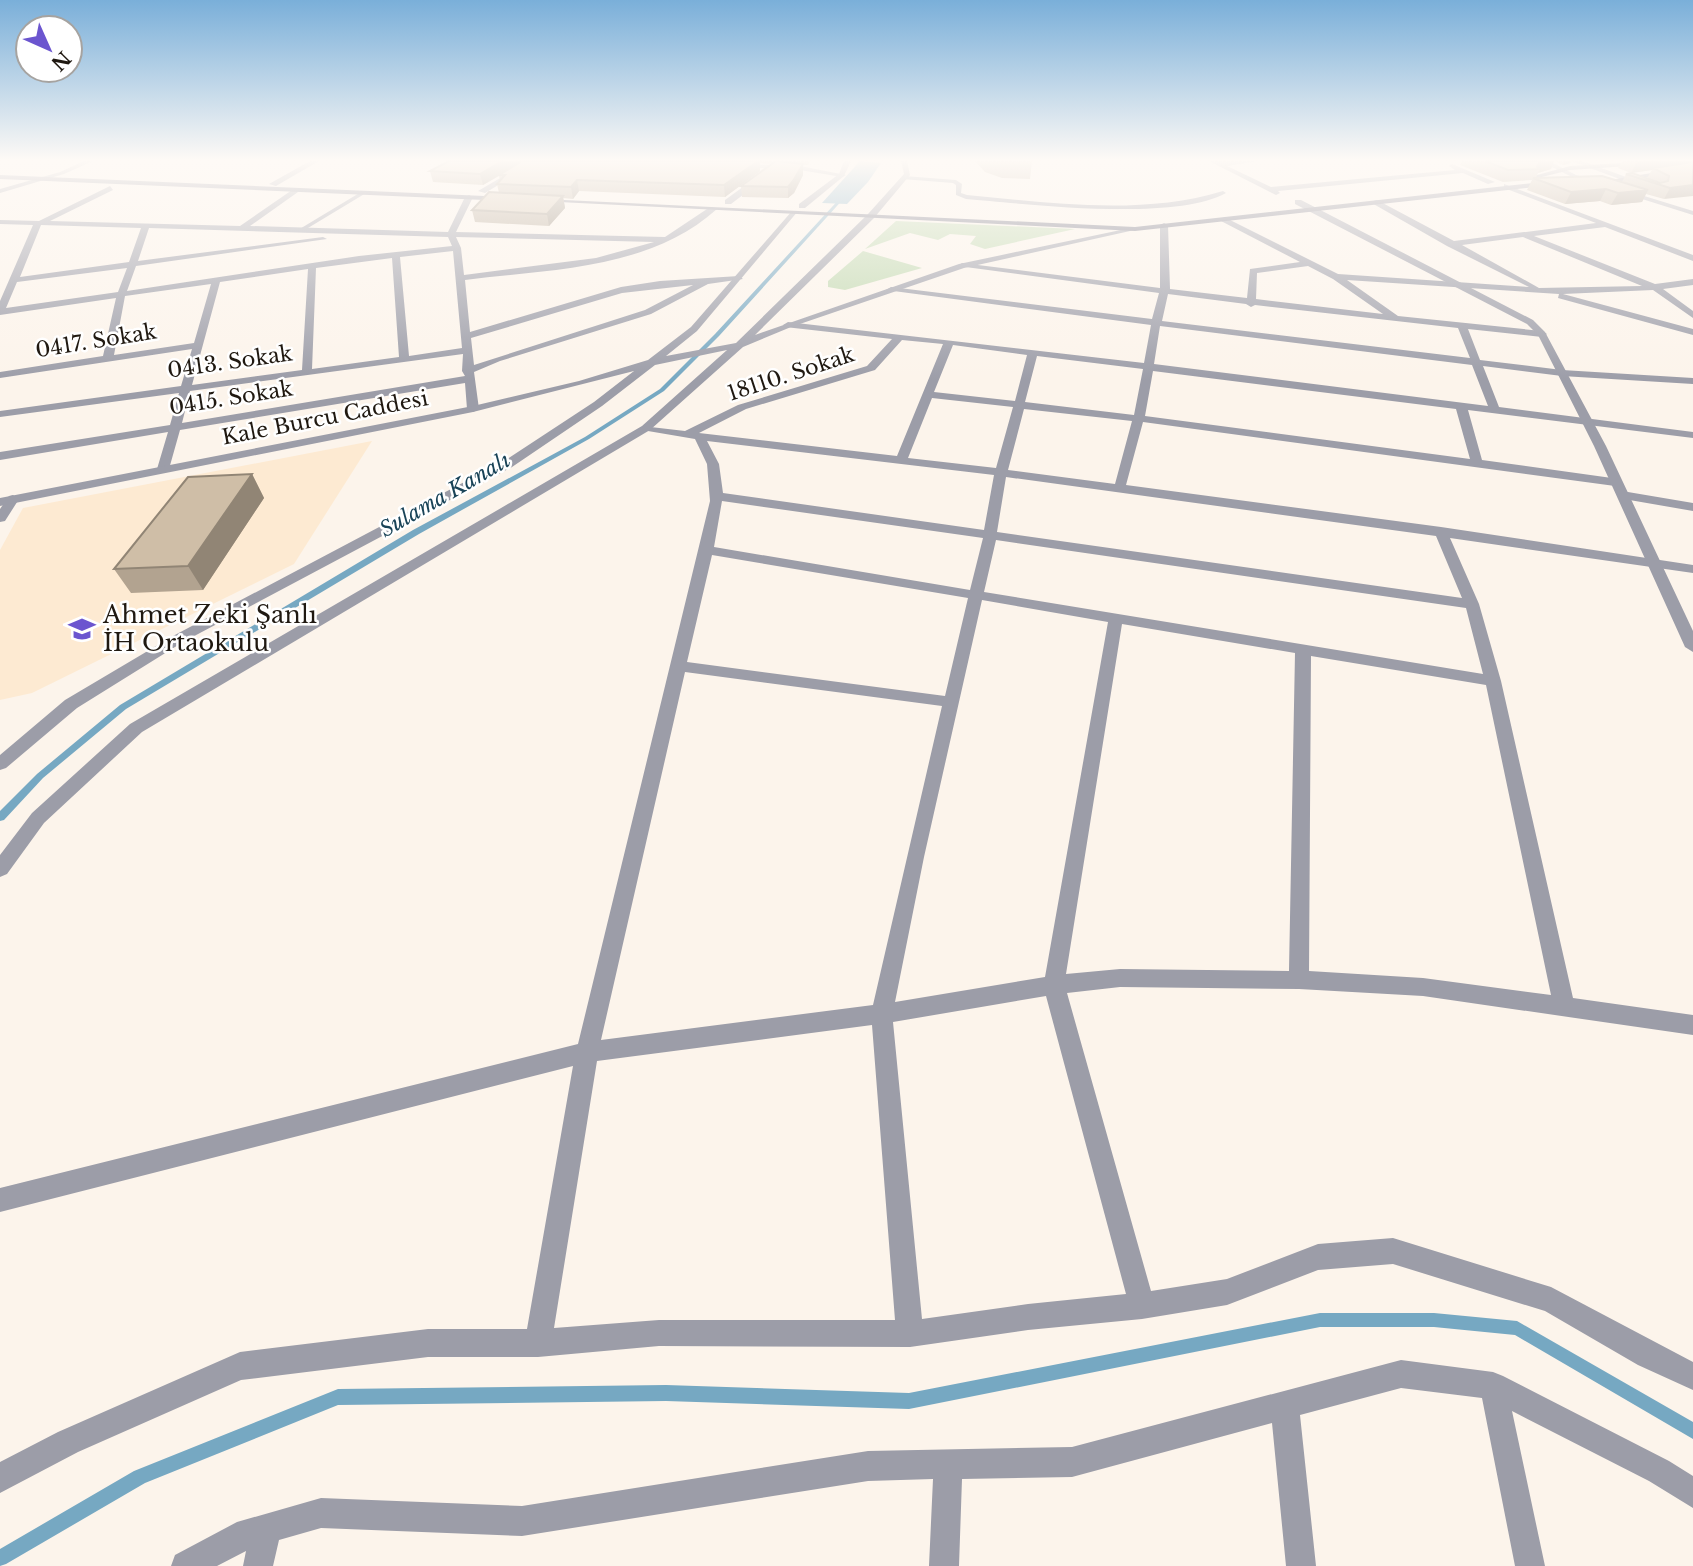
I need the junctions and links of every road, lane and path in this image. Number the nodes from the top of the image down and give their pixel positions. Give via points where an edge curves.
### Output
1 (33, 234) edge
2 (143, 234) edge
3 (361, 234) edge
4 (451, 234) edge
5 (454, 234) edge
6 (676, 234) edge
7 (777, 234) edge
8 (852, 234) edge
9 (1092, 234) edge
10 (1164, 234) edge
11 (1253, 234) edge
12 (1361, 234) edge
13 (1432, 234) edge
14 (1531, 234) edge
15 (1631, 234) edge
16 (1524, 235) junction
17 (667, 240) junction
18 (1450, 244) junction
19 (457, 248) junction
20 (396, 255) junction
21 (1693, 258) edge
22 (1309, 263) junction
23 (132, 265) junction
24 (962, 266) junction
25 (312, 267) junction
26 (1336, 277) junction
27 (459, 278) junction
28 (739, 279) junction
29 (14, 280) junction
30 (708, 280) junction
31 (216, 281) junction
32 (1693, 282) edge
33 (1457, 285) junction
34 (1656, 288) junction
35 (1166, 289) junction
36 (891, 290) junction
37 (1542, 291) junction
38 (121, 295) junction
39 (1251, 304) junction
40 (0, 312) edge
41 (1693, 315) edge
42 (1397, 319) junction
43 (1156, 324) junction
44 (788, 325) junction
45 (1462, 326) junction
46 (1693, 332) edge
47 (1542, 334) junction
48 (464, 337) junction
49 (899, 337) junction
50 (949, 342) junction
51 (197, 345) junction
52 (739, 345) junction
53 (466, 351) junction
54 (1033, 353) junction
55 (108, 359) junction
56 (404, 359) junction
57 (656, 361) junction
58 (1476, 362) junction
59 (1150, 367) junction
60 (307, 371) junction
61 (1562, 373) junction
62 (0, 375) edge
63 (468, 375) junction
64 (1693, 381) edge
65 (185, 387) junction
66 (926, 394) junction
67 (1019, 405) junction
68 (1461, 406) junction
69 (473, 409) junction
70 (1495, 411) junction
71 (0, 414) edge
72 (1139, 418) junction
73 (1587, 422) junction
74 (173, 427) junction
75 (646, 428) junction
76 (1693, 435) edge
77 (692, 436) junction
78 (0, 456) edge
79 (901, 460) junction
80 (1477, 462) junction
81 (163, 469) junction
82 (1001, 472) junction
83 (1615, 482) junction
84 (1119, 490) junction
85 (1622, 495) junction
86 (717, 496) junction
87 (7, 500) edge
88 (1693, 507) edge
89 (0, 518) edge
90 (1441, 531) junction
91 (990, 536) junction
92 (706, 550) junction
93 (1654, 564) junction
94 (1693, 569) edge
95 (976, 595) junction
96 (1472, 604) junction
97 (1116, 618) junction
98 (1693, 648) edge
99 (1303, 649) junction
100 (678, 666) junction
101 (1493, 681) junction
102 (951, 702) junction
103 (0, 764) edge
104 (0, 869) edge
105 (1299, 979) junction
106 (1054, 985) junction
107 (1564, 1005) junction
108 (882, 1014) junction
109 (1693, 1025) edge
110 (587, 1052) junction
111 (0, 1200) edge
112 (1142, 1306) junction
113 (910, 1334) junction
114 (538, 1343) junction
115 (1693, 1376) edge
116 (1493, 1386) junction
117 (1285, 1407) junction
118 (948, 1464) junction
119 (0, 1478) edge
120 (1693, 1493) edge
121 (267, 1528) junction
122 (186, 1566) edge
123 (258, 1566) edge
124 (944, 1566) edge
125 (1301, 1566) edge
126 (1530, 1566) edge

1 - 29 street
2 - 23 street
3 - 23 street
4 - 19 street
5 - 17 street
6 - 17 street
7 - 28 street
8 - 52 street
9 - 24 street
10 - 35 street
11 - 22 street
12 - 33 street
13 - 18 street
14 - 16 street
15 - 21 street
16 - 18 street
16 - 34 street
17 - 27 street via 603,258
18 - 37 street
19 - 20 street
19 - 27 street
20 - 25 street
20 - 56 street
22 - 26 street
22 - 39 street via 1253,271
23 - 29 street
23 - 38 street
24 - 35 street
24 - 36 street
25 - 31 street
25 - 60 street
26 - 33 street
26 - 42 street
27 - 48 street
28 - 30 street
28 - 57 street via 694,329
29 - 40 street
30 - 48 street via 621,290
30 - 63 street, 0415. Sokak via 649,312 496,359
31 - 38 street
31 - 51 street
32 - 34 street
33 - 37 street
33 - 47 street via 1530,322
34 - 37 street
34 - 41 street
35 - 39 street
35 - 43 street
36 - 43 street
36 - 44 street
37 - 46 street
38 - 40 street
38 - 55 street
39 - 42 street
42 - 45 street
43 - 58 street
43 - 59 street
44 - 49 street
44 - 52 street
45 - 47 street
45 - 58 street
47 - 61 street
48 - 53 street
49 - 50 street
49 - 77 street, 18110. Sokak via 871,368 742,407
50 - 54 street
50 - 66 street
51 - 55 street, 0417. Sokak
51 - 65 street
52 - 57 street, Kale Burcu Caddesi
52 - 75 street
53 - 56 street, 0413. Sokak
53 - 63 street
54 - 59 street
54 - 67 street
55 - 62 street, 0417. Sokak
56 - 60 street, 0413. Sokak
57 - 69 street, Kale Burcu Caddesi
57 - 103 street via 508,464 178,639 71,704
58 - 61 street
58 - 70 street
59 - 68 street
59 - 72 street
60 - 65 street, 0413. Sokak
61 - 64 street
61 - 73 street
63 - 69 street
63 - 74 street, 0415. Sokak
65 - 71 street, 0413. Sokak
65 - 74 street
66 - 67 street
66 - 79 street
67 - 72 street
67 - 82 street
68 - 70 street
68 - 80 street
69 - 81 street, Kale Burcu Caddesi
70 - 73 street
72 - 80 street
72 - 84 street
73 - 76 street
73 - 83 street
74 - 78 street, 0415. Sokak
74 - 81 street
75 - 77 street
75 - 104 street via 136,728 38,818
77 - 79 street
77 - 86 street via 714,458
79 - 82 street
80 - 83 street
81 - 87 street, Kale Burcu Caddesi
82 - 84 street
82 - 91 street
83 - 85 street
84 - 90 street
85 - 88 street
85 - 93 street
86 - 91 street
86 - 92 street
87 - 89 street
90 - 93 street
90 - 96 street
91 - 95 street
91 - 96 street
92 - 95 street
92 - 100 street
93 - 94 street
93 - 98 street
95 - 97 street
95 - 102 street
96 - 101 street
97 - 99 street
97 - 106 street
99 - 101 street
99 - 105 street
100 - 102 street
100 - 110 street
101 - 107 street
102 - 108 street
105 - 106 street via 1120,978
105 - 107 street via 1423,987
106 - 108 street
106 - 112 street
107 - 109 street
108 - 110 street
108 - 113 street
110 - 111 street
110 - 114 street
112 - 113 street
112 - 115 street via 1227,1292 1318,1257 1393,1251 1551,1300
113 - 114 street via 659,1333
114 - 119 street via 428,1343 240,1366
116 - 117 street via 1401,1374
116 - 120 street
116 - 126 street
117 - 118 street via 1072,1462
117 - 125 street
118 - 121 street via 869,1466 522,1521 321,1513
118 - 124 street
121 - 122 street via 248,1533
121 - 123 street

